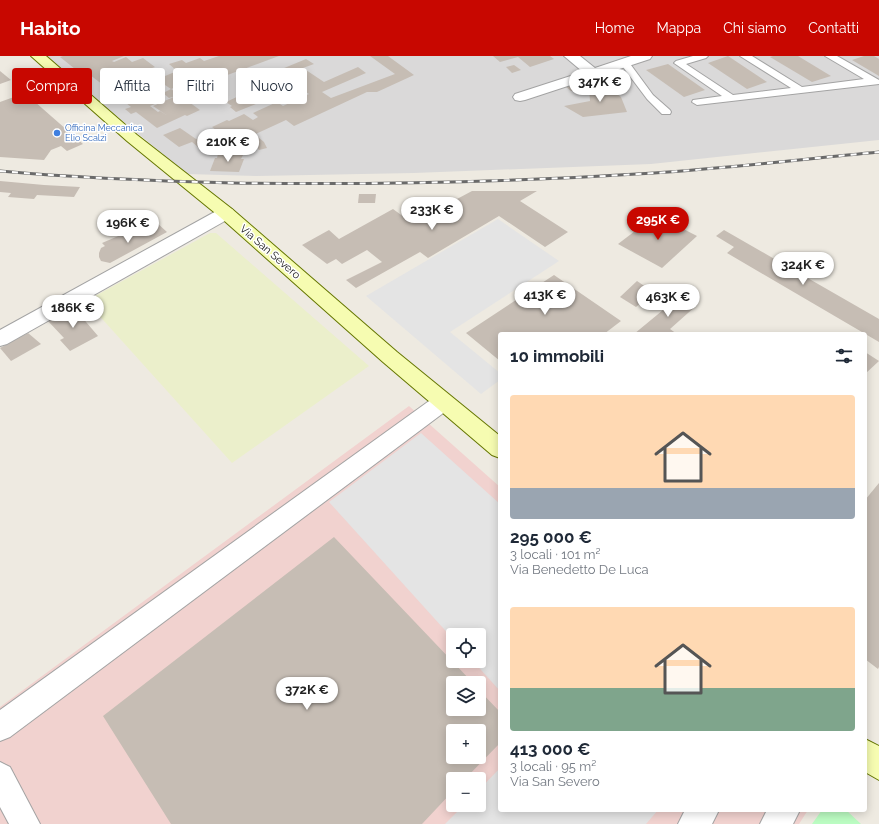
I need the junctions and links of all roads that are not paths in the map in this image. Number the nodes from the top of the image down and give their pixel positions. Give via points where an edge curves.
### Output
1 (38, 56) edge
2 (571, 56) edge
3 (646, 56) edge
4 (703, 56) edge
5 (745, 56) edge
6 (848, 56) edge
7 (834, 58) edge
8 (620, 59) edge
9 (593, 73) junction
10 (876, 82) edge
11 (801, 90) junction
12 (520, 97) dead end
13 (730, 98) junction
14 (697, 102) dead end
15 (666, 112) dead end
16 (226, 214) junction
17 (0, 339) edge
18 (443, 402) junction
19 (498, 447) edge
20 (0, 727) edge
21 (867, 755) edge
22 (879, 765) edge
23 (0, 777) edge
24 (702, 812) edge
25 (784, 812) edge
26 (25, 824) edge
27 (693, 824) edge
28 (775, 824) edge

1 - 16 main road, Via San Severo via 132,138
2 - 9 street
3 - 8 street
4 - 13 lane via 679,63
5 - 11 lane
6 - 7 lane
7 - 10 lane
8 - 9 street
8 - 15 lane via 650,97
9 - 12 street
10 - 11 lane
11 - 13 lane
13 - 14 lane
16 - 17 street
16 - 18 main road, Via San Severo
18 - 19 main road, Via San Severo
18 - 20 street
21 - 22 main road
23 - 26 street
24 - 27 street
25 - 28 street

